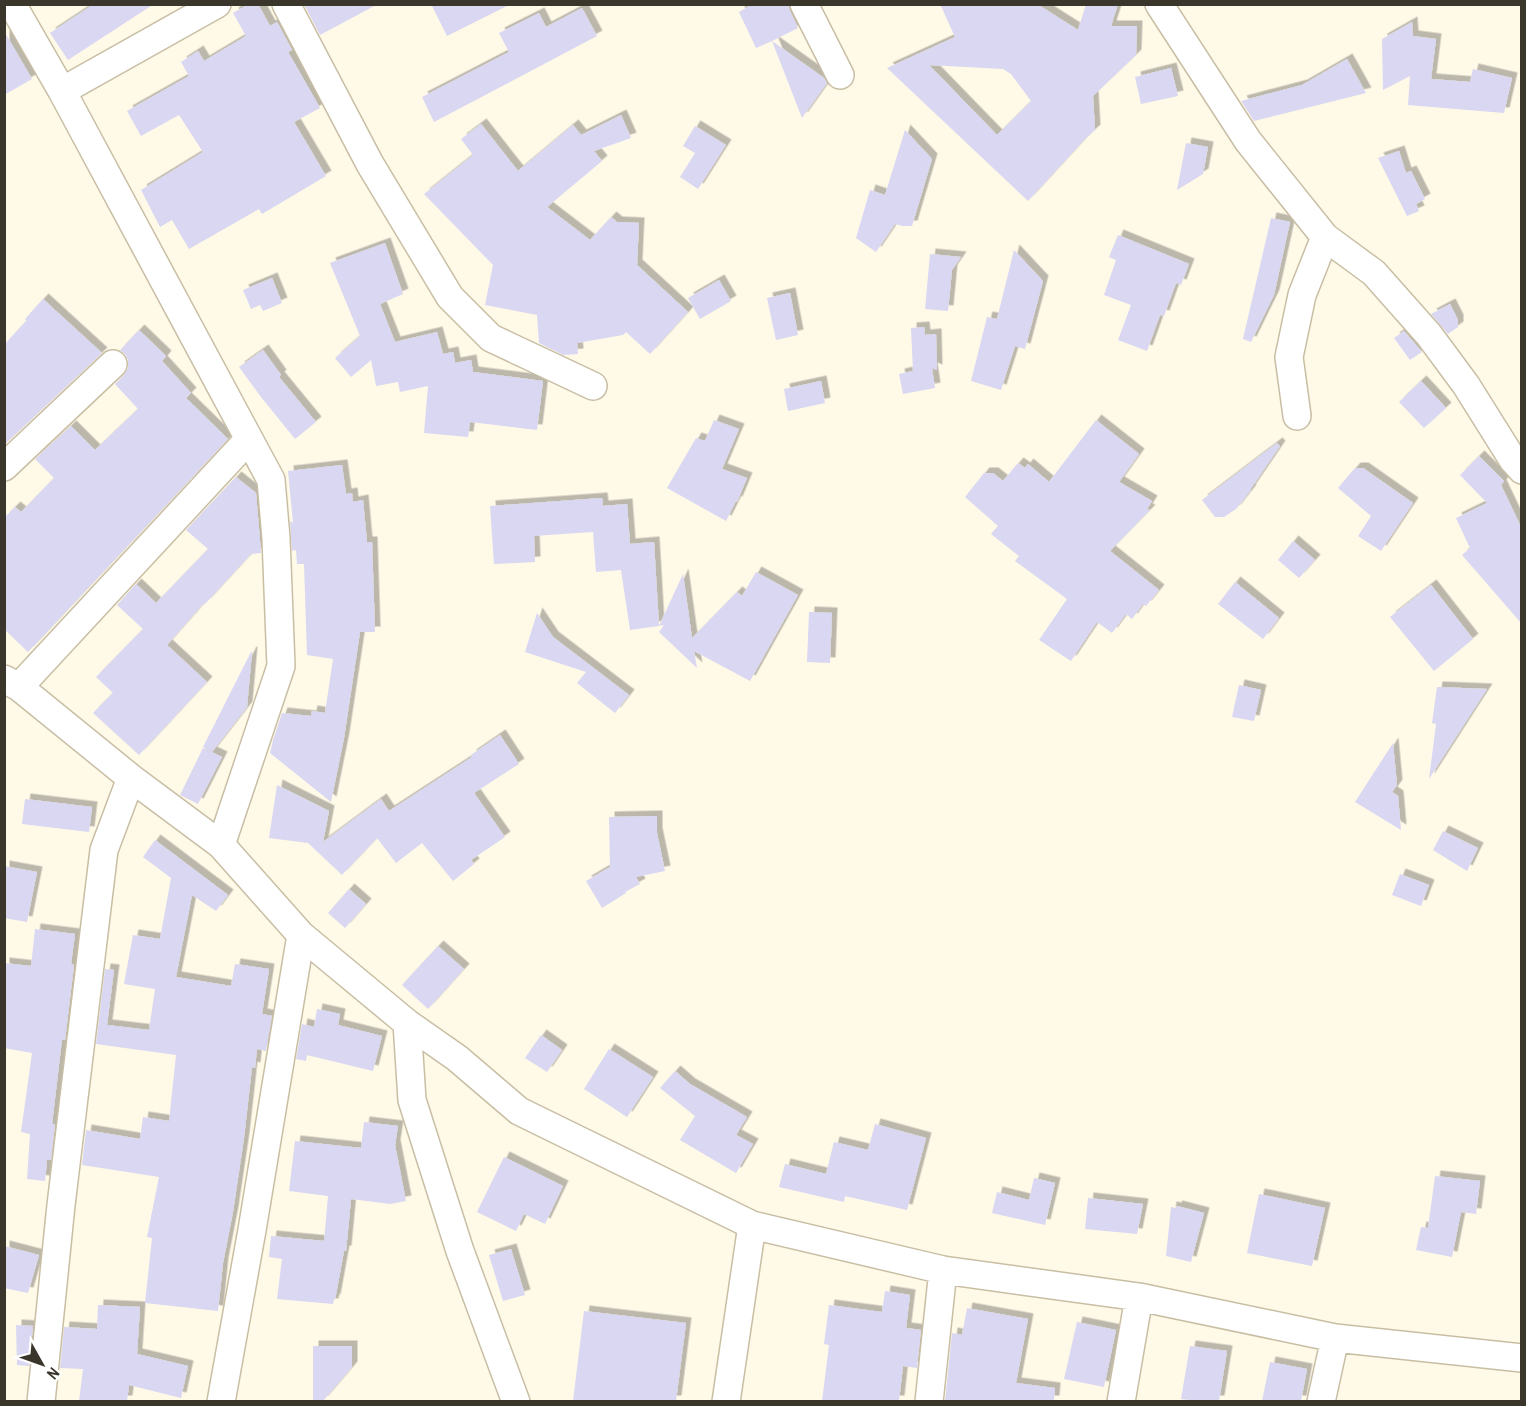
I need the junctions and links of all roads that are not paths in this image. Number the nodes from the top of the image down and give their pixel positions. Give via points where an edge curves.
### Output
1 (12, 4) edge
2 (217, 4) edge
3 (286, 4) edge
4 (804, 4) edge
5 (1159, 4) edge
6 (840, 75) dead end
7 (62, 91) junction
8 (1325, 237) junction
9 (113, 364) dead end
10 (593, 386) dead end
11 (1297, 416) dead end
12 (249, 439) junction
13 (4, 468) edge
14 (1521, 470) edge
15 (12, 683) edge
16 (131, 778) junction
17 (221, 845) junction
18 (301, 935) junction
19 (407, 1023) junction
20 (752, 1225) junction
21 (943, 1270) junction
22 (1139, 1297) junction
23 (1335, 1338) junction
24 (1521, 1358) edge
25 (42, 1401) edge
26 (221, 1401) edge
27 (516, 1401) edge
28 (726, 1401) edge
29 (929, 1401) edge
30 (1121, 1401) edge
31 (1322, 1401) edge

1 - 7 street
2 - 7 street
3 - 10 street via 370,164 450,297 491,338
4 - 6 street
5 - 8 street via 1248,141
7 - 12 street
8 - 11 street via 1302,296 1289,357
8 - 14 street via 1374,273 1429,335
9 - 13 street
12 - 15 street
12 - 17 street via 271,480 281,666
15 - 16 street
16 - 17 street
16 - 25 street via 104,850 61,1205
17 - 18 street
18 - 19 street
18 - 26 street
19 - 20 street via 457,1058 519,1111
19 - 27 street via 412,1101 460,1251
20 - 21 street
20 - 28 street
21 - 22 street
21 - 29 street
22 - 23 street
22 - 30 street
23 - 24 street
23 - 31 street

